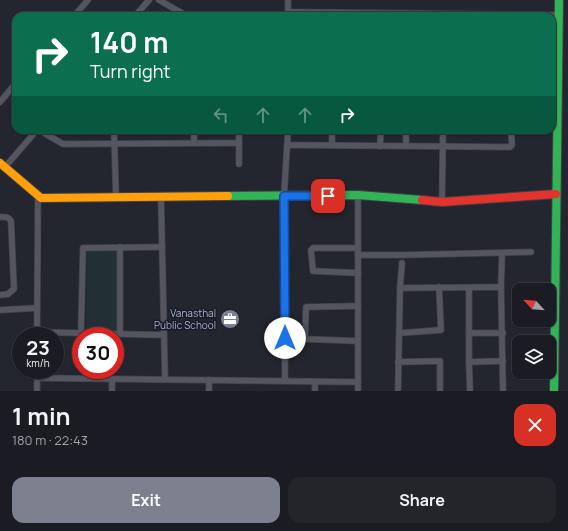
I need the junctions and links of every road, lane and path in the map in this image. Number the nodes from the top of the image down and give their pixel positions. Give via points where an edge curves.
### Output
1 (88, 0) edge
2 (149, 0) edge
3 (159, 0) edge
4 (288, 0) edge
5 (559, 0) edge
6 (78, 12) edge
7 (139, 12) edge
8 (180, 12) edge
9 (288, 12) edge
10 (556, 15) edge
11 (559, 15) junction
12 (12, 88) edge
13 (0, 102) edge
14 (34, 134) edge
15 (45, 134) edge
16 (114, 134) edge
17 (194, 134) edge
18 (239, 134) edge
19 (288, 134) edge
20 (332, 134) edge
21 (381, 134) edge
22 (406, 134) edge
23 (443, 134) edge
24 (511, 134) edge
25 (194, 143) junction
26 (239, 143) junction
27 (113, 145) junction
28 (288, 145) junction
29 (332, 145) junction
30 (380, 146) junction
31 (406, 146) junction
32 (443, 147) junction
33 (239, 164) dead end
34 (3, 165) edge
35 (556, 194) junction
36 (38, 195) junction
37 (284, 196) junction
38 (358, 196) junction
39 (116, 197) junction
40 (162, 197) junction
41 (442, 202) junction
42 (0, 217) edge
43 (120, 247) junction
44 (162, 247) junction
45 (358, 248) junction
46 (531, 252) dead end
47 (502, 253) junction
48 (358, 255) junction
49 (402, 263) dead end
50 (358, 273) junction
51 (439, 287) junction
52 (501, 287) junction
53 (400, 288) junction
54 (469, 288) junction
55 (0, 295) edge
56 (358, 306) junction
57 (38, 308) junction
58 (0, 310) edge
59 (37, 327) edge
60 (82, 327) edge
61 (120, 327) edge
62 (400, 333) junction
63 (469, 333) junction
64 (503, 333) junction
65 (124, 334) edge
66 (164, 335) junction
67 (357, 341) junction
68 (503, 361) junction
69 (398, 362) junction
70 (469, 362) junction
71 (37, 379) edge
72 (112, 379) joint
73 (165, 380) junction
74 (209, 380) junction
75 (285, 381) junction
76 (315, 382) junction
77 (358, 382) junction
78 (37, 391) edge
79 (112, 391) edge
80 (209, 391) edge
81 (315, 391) edge
82 (358, 391) edge
83 (398, 391) edge
84 (440, 391) edge
85 (470, 391) edge
86 (503, 391) edge
87 (554, 391) edge

1 - 6 street
2 - 7 street
3 - 8 street
4 - 9 street
5 - 11 street
10 - 11 street
11 - 35 street
12 - 13 street
14 - 34 street
15 - 27 street via 63,144
16 - 27 street
17 - 25 street
18 - 26 street
19 - 28 street
20 - 29 street
21 - 30 street
22 - 31 street
23 - 32 street
24 - 32 street via 510,147
25 - 26 street
25 - 27 street
26 - 33 street
27 - 39 street
28 - 29 street
28 - 37 street
29 - 30 street
30 - 31 street
31 - 32 street
32 - 41 street
34 - 36 street
35 - 41 street
35 - 87 street
36 - 39 street via 41,198
36 - 57 street
37 - 38 street
37 - 40 street
37 - 75 street
38 - 41 street
38 - 45 street
39 - 40 street
40 - 44 street
42 - 55 street via 6,216 11,221 14,289 8,294
43 - 44 street
43 - 60 street via 83,248
43 - 61 street
44 - 66 street
45 - 48 street
45 - 50 street via 311,250 313,271
46 - 47 street
47 - 48 street
47 - 52 street
48 - 50 street
49 - 53 street
50 - 56 street
51 - 53 street
51 - 54 street
51 - 62 street via 441,330
52 - 54 street
52 - 64 street
53 - 62 street
54 - 63 street
56 - 67 street
56 - 67 street via 306,307 305,339
57 - 58 street
57 - 59 street
62 - 69 street
63 - 64 street
63 - 70 street
64 - 68 street
65 - 66 street
66 - 73 street
67 - 77 street
68 - 70 street
68 - 86 street
69 - 83 street
69 - 84 street via 440,361
70 - 85 street
71 - 78 street
72 - 73 street
72 - 79 street
73 - 74 street
74 - 75 street
74 - 80 street
75 - 76 street
76 - 77 street
76 - 81 street
77 - 82 street

